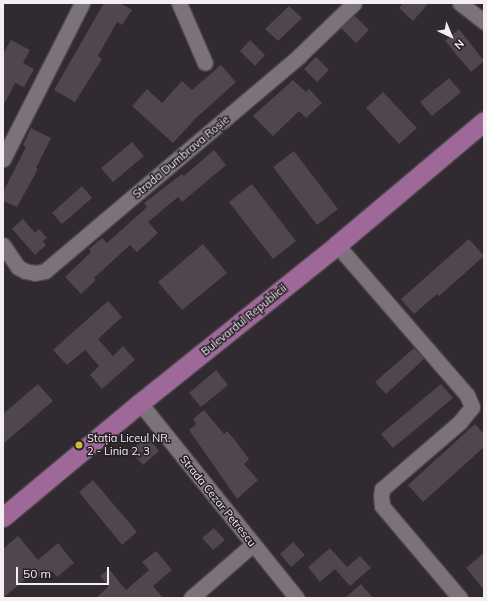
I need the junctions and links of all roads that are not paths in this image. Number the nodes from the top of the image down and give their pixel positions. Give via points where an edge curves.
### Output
1 (82, 3) edge
2 (179, 3) edge
3 (354, 3) edge
4 (460, 3) edge
5 (484, 21) edge
6 (205, 63) dead end
7 (484, 121) edge
8 (3, 159) edge
9 (3, 245) edge
10 (337, 245) junction
11 (140, 403) junction
12 (3, 517) edge
13 (252, 545) junction
14 (191, 598) edge
15 (297, 598) edge
16 (460, 598) edge

1 - 8 street
2 - 6 street
3 - 9 street, Strada Dumbrava Roșie via 299,56 45,271 35,273 18,267
4 - 5 street
7 - 10 main road, Bulevardul Republicii
10 - 11 main road, Bulevardul Republicii
10 - 16 street via 467,395 472,407 460,422 382,489 381,496 382,506
11 - 12 main road, Bulevardul Republicii
11 - 13 street, Strada Cezar Petrescu
13 - 14 street
13 - 15 street, Strada Cezar Petrescu

